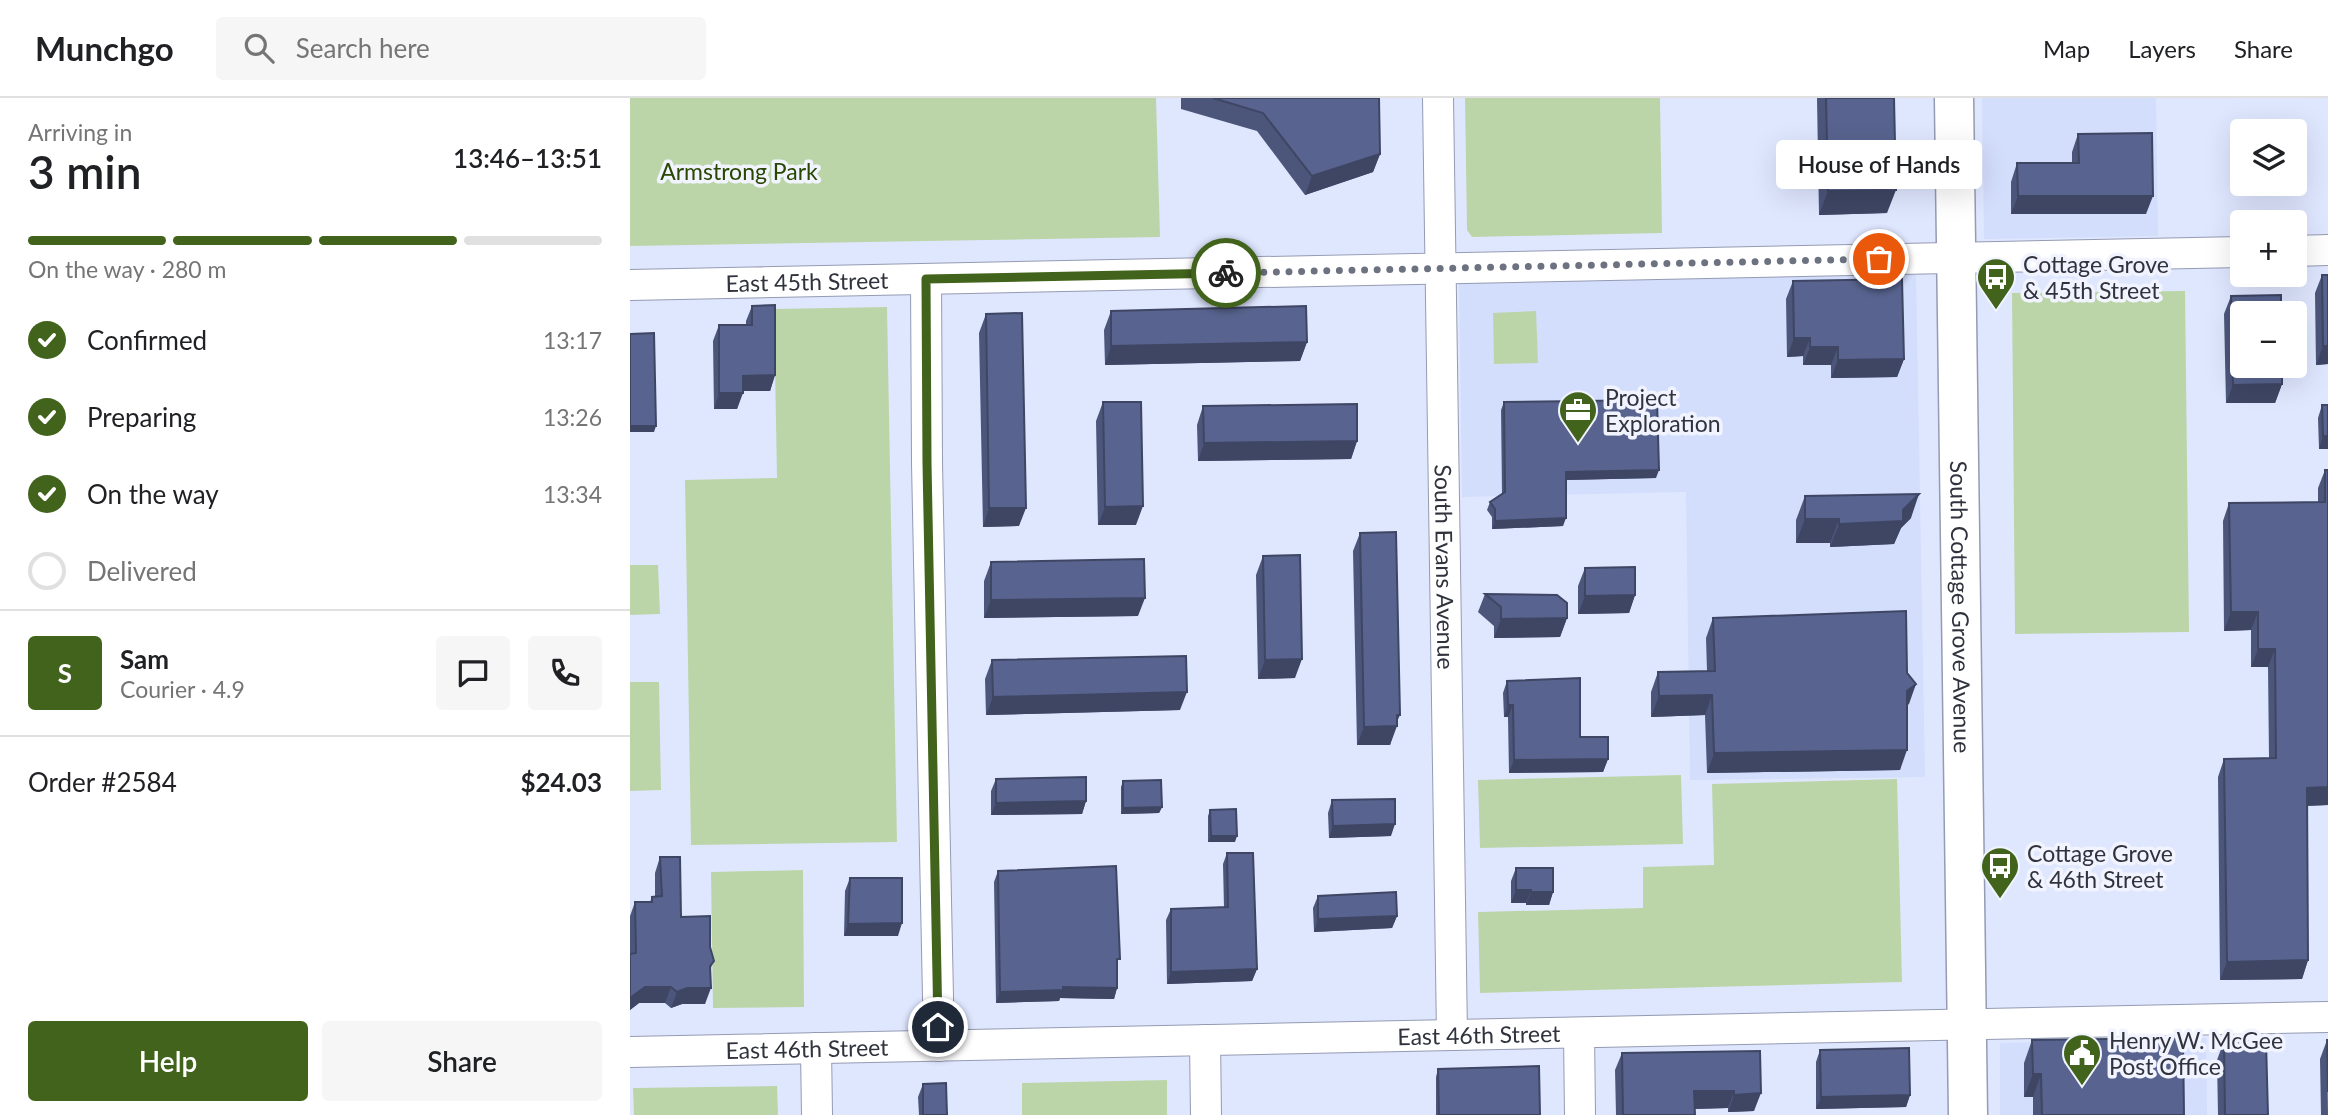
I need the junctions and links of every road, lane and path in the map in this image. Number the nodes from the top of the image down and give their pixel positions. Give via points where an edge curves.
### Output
1 (1438, 98) edge
2 (1954, 98) edge
3 (2328, 250) edge
4 (2307, 251) edge
5 (2230, 252) edge
6 (1956, 258) junction
7 (1441, 268) junction
8 (926, 279) junction
9 (630, 285) edge
10 (2328, 1017) edge
11 (1967, 1025) junction
12 (1578, 1033) junction
13 (1452, 1035) junction
14 (1205, 1040) junction
15 (939, 1046) junction
16 (816, 1048) junction
17 (630, 1052) edge
18 (817, 1115) edge
19 (1206, 1115) edge
20 (1580, 1115) edge
21 (1968, 1115) edge

1 - 7 street, South Evans Avenue
2 - 6 main road, South Cottage Grove Avenue
3 - 4 street
5 - 6 street, East 45th Street
6 - 7 street, East 45th Street
6 - 11 main road, South Cottage Grove Avenue
7 - 8 street, East 45th Street
7 - 13 street, South Evans Avenue
8 - 9 street, East 45th Street
8 - 15 street
10 - 11 street, East 46th Street
11 - 12 street, East 46th Street
11 - 21 main road, South Cottage Grove Avenue
12 - 13 street, East 46th Street
12 - 20 street
13 - 14 street, East 46th Street
14 - 15 street, East 46th Street
14 - 19 street
15 - 16 street, East 46th Street
16 - 17 street, East 46th Street
16 - 18 street

